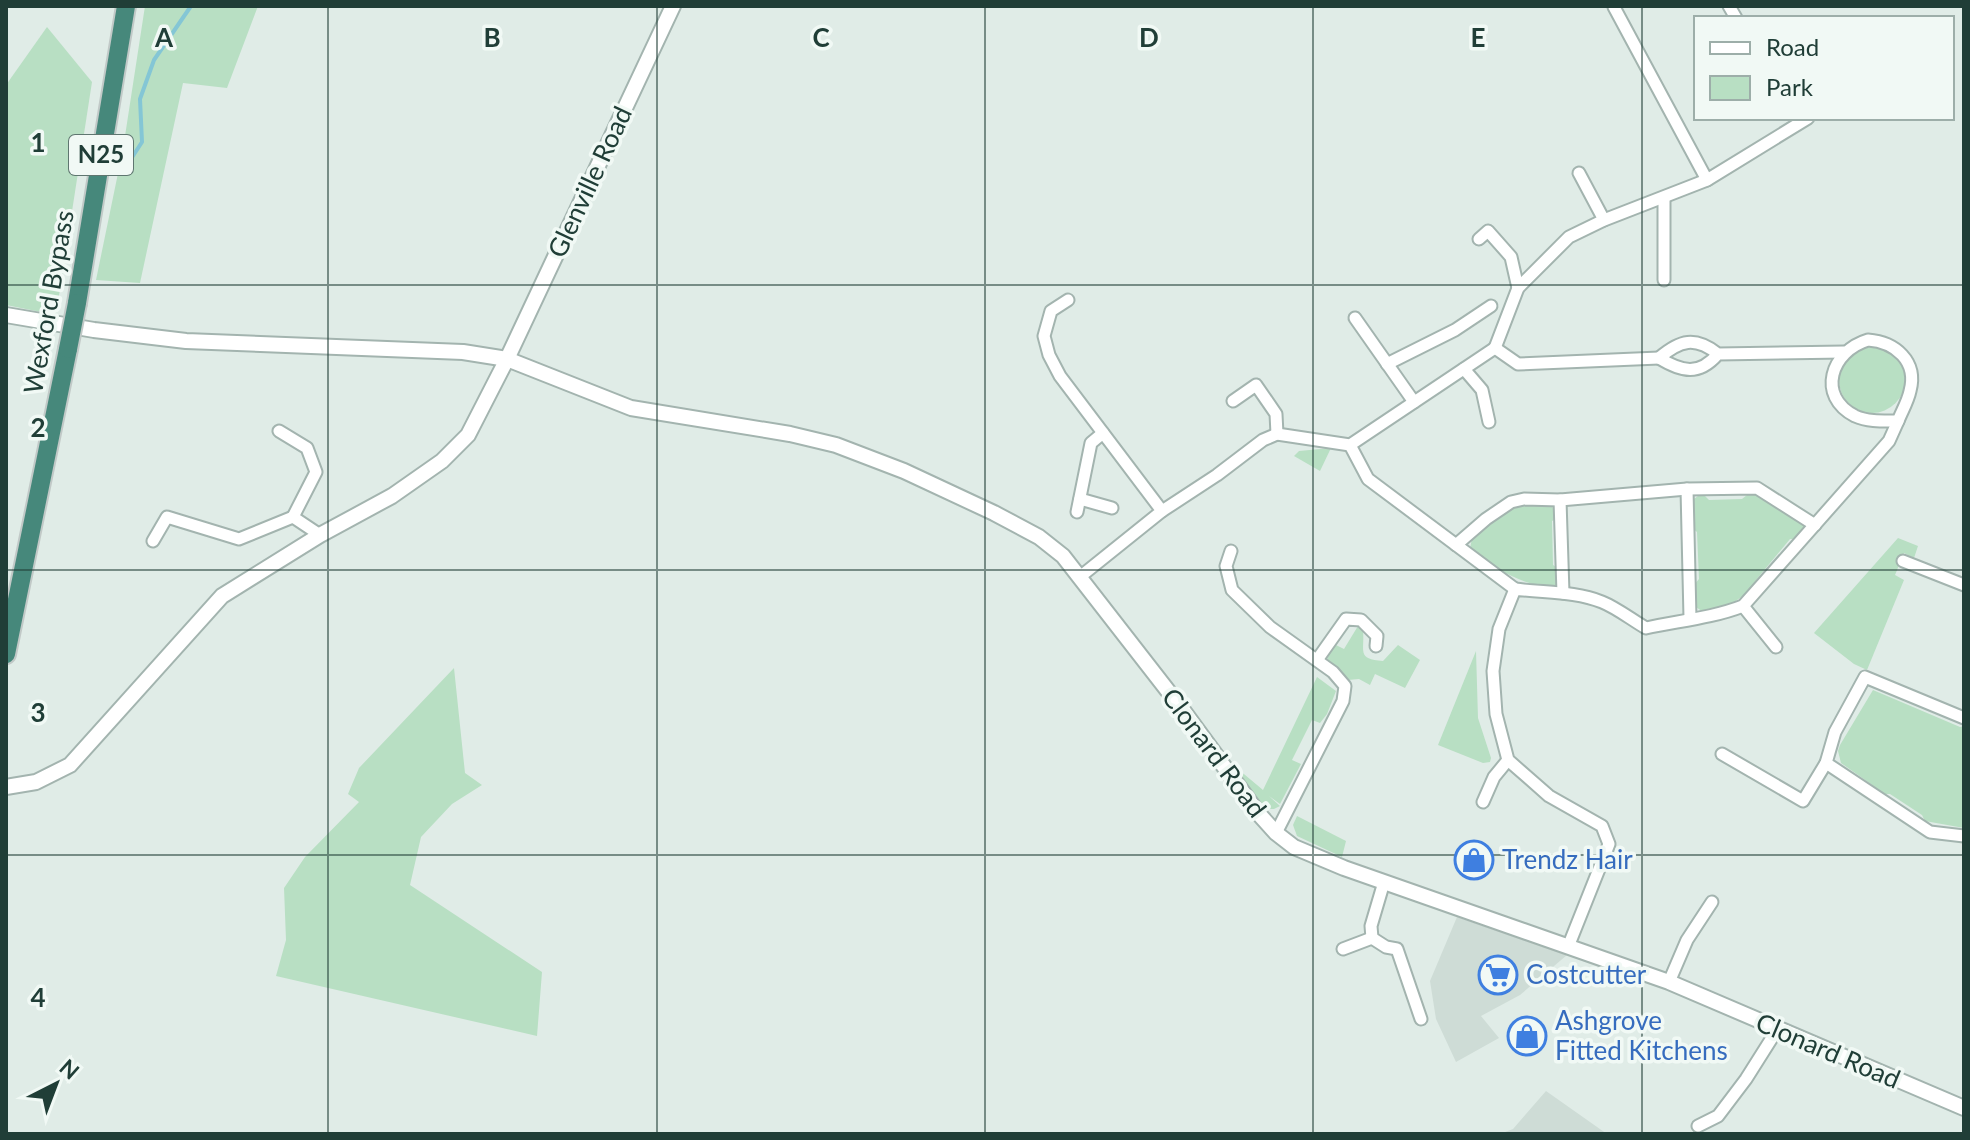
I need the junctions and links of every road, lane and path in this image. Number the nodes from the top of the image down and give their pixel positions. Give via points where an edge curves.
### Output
1 (126, 6) edge
2 (673, 6) edge
3 (1614, 7) edge
4 (1805, 120) edge
5 (1579, 173) dead end
6 (1707, 180) junction
7 (1664, 198) junction
8 (1604, 220) junction
9 (1479, 239) dead end
10 (1664, 280) dead end
11 (1518, 288) junction
12 (1068, 300) dead end
13 (1491, 306) dead end
14 (6, 315) edge
15 (1355, 318) dead end
16 (1495, 348) junction
17 (1844, 352) junction
18 (1718, 354) junction
19 (1659, 358) junction
20 (507, 359) junction
21 (1387, 364) junction
22 (1464, 369) junction
23 (1233, 401) dead end
24 (1414, 402) junction
25 (1898, 421) junction
26 (1489, 422) dead end
27 (279, 431) dead end
28 (1103, 433) junction
29 (1277, 434) junction
30 (1350, 445) junction
31 (1687, 489) junction
32 (1560, 500) junction
33 (1112, 508) dead end
34 (1162, 511) junction
35 (293, 517) junction
36 (1815, 525) junction
37 (320, 535) junction
38 (153, 541) dead end
39 (1456, 545) junction
40 (1231, 551) dead end
41 (1903, 561) dead end
42 (1081, 576) junction
43 (1964, 585) edge
44 (1515, 589) junction
45 (1563, 593) junction
46 (1743, 606) junction
47 (1690, 618) junction
48 (1376, 646) dead end
49 (1776, 647) dead end
50 (6, 654) edge
51 (1317, 660) junction
52 (1964, 718) edge
53 (1722, 754) dead end
54 (1508, 760) junction
55 (1826, 763) junction
56 (6, 787) edge
57 (1483, 802) dead end
58 (1276, 833) junction
59 (1964, 836) edge
60 (1384, 882) junction
61 (1712, 902) dead end
62 (1372, 938) junction
63 (1568, 947) junction
64 (1343, 949) dead end
65 (1669, 982) junction
66 (1421, 1019) dead end
67 (1777, 1030) junction
68 (1964, 1108) edge
69 (1698, 1126) dead end

1 - 50 highway, Wexford Bypass / N25, bridge via 77,303
2 - 20 street, Glenville Road
3 - 6 street
4 - 6 street
5 - 8 street
6 - 7 street
7 - 8 street
7 - 10 street
8 - 11 street via 1569,237
9 - 11 street via 1488,231 1511,257
11 - 16 street
12 - 28 street via 1051,311 1044,336 1049,355
13 - 21 street
14 - 20 street, Clonard Road via 186,341 463,352
15 - 21 street
16 - 19 street via 1518,364
16 - 22 street
17 - 18 street
17 - 25 street via 1833,375 1837,400 1856,417
17 - 25 street via 1868,340 1893,346 1903,355 1912,380
18 - 19 street via 1710,364 1691,370
18 - 19 street via 1704,343 1689,342 1674,345
20 - 37 street, Glenville Road via 468,435 442,461
20 - 42 street, Clonard Road via 631,408 836,445 1012,522 1039,537
21 - 24 street
22 - 24 street
22 - 26 street via 1482,390
23 - 29 street via 1256,385 1276,414
24 - 30 street
25 - 36 street via 1889,441
27 - 35 street via 307,448 316,472
28 - 33 street via 1091,443 1079,506
28 - 34 street
29 - 30 street
29 - 34 street
30 - 39 street via 1368,479
31 - 32 street
31 - 36 street via 1757,488
31 - 47 street
32 - 39 street via 1511,502
32 - 45 street
34 - 42 street
35 - 37 street
35 - 38 street via 239,539 167,517
36 - 46 street
37 - 56 street, Glenville Road via 222,596 70,765 36,782
39 - 44 street
40 - 51 street via 1226,566 1232,590 1270,627
41 - 43 street
42 - 58 street, Clonard Road
44 - 45 street
44 - 54 street via 1499,629 1493,671 1496,714
45 - 47 street via 1603,602 1646,628
46 - 47 street
46 - 49 street
48 - 51 street via 1377,636 1361,620 1346,619
51 - 58 street via 1345,686 1343,701
52 - 55 street via 1865,677 1835,732
53 - 55 street via 1803,801
54 - 57 street
54 - 63 street via 1549,796 1602,826 1609,844
55 - 59 street via 1930,832
58 - 60 street, Clonard Road via 1294,847
60 - 62 street
60 - 63 street, Clonard Road
61 - 65 street via 1687,940
62 - 64 street
62 - 66 street via 1386,947 1401,945
63 - 65 street, Clonard Road
65 - 67 street, Clonard Road
67 - 68 street, Clonard Road
67 - 69 street via 1718,1116

